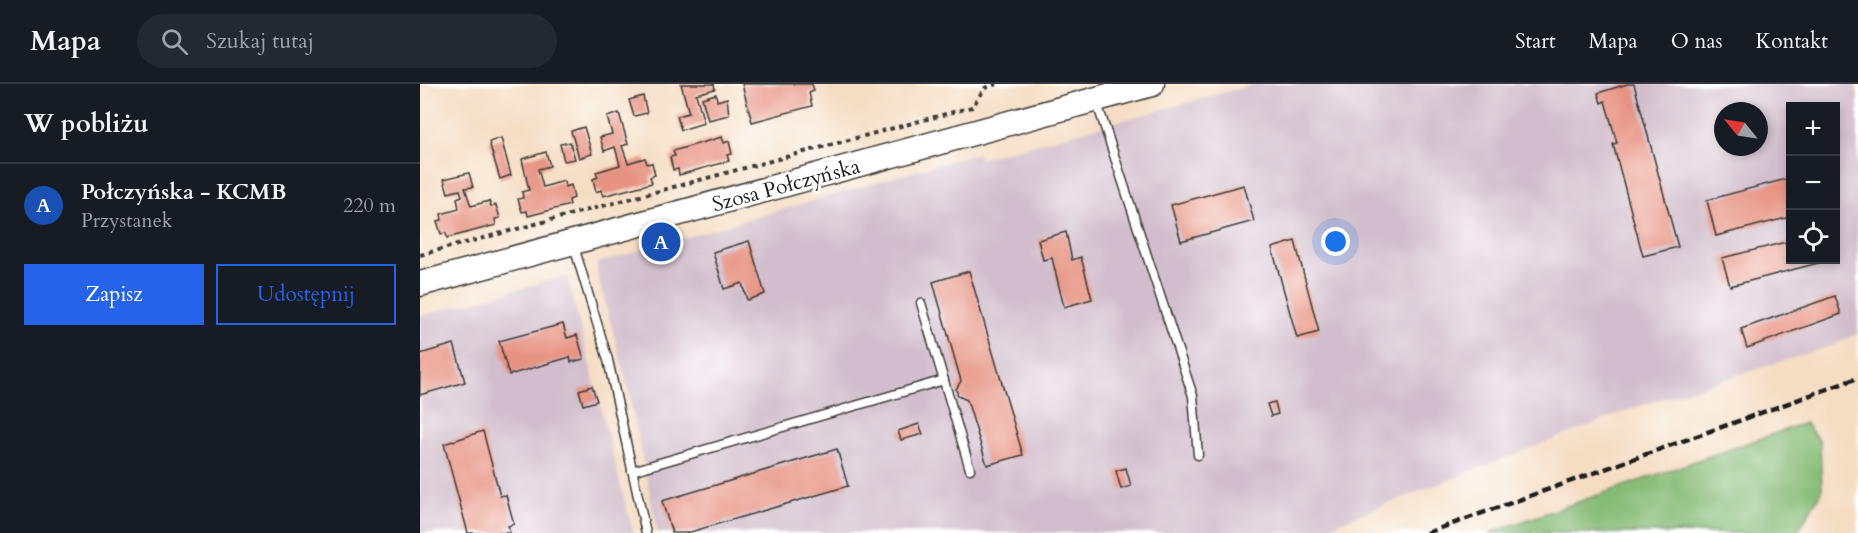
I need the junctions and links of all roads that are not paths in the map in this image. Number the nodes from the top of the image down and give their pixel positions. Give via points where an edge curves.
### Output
1 (1152, 84) edge
2 (1096, 99) junction
3 (573, 243) junction
4 (420, 284) edge
5 (921, 303) dead end
6 (944, 380) junction
7 (1198, 455) dead end
8 (970, 469) dead end
9 (632, 471) junction
10 (646, 533) edge

1 - 2 main road, Szosa Połczyńska
2 - 3 main road, Szosa Połczyńska
2 - 7 lane via 1193,396
3 - 4 main road, Szosa Połczyńska
3 - 9 lane via 608,360
5 - 6 lane
6 - 8 lane
6 - 9 lane
9 - 10 lane

